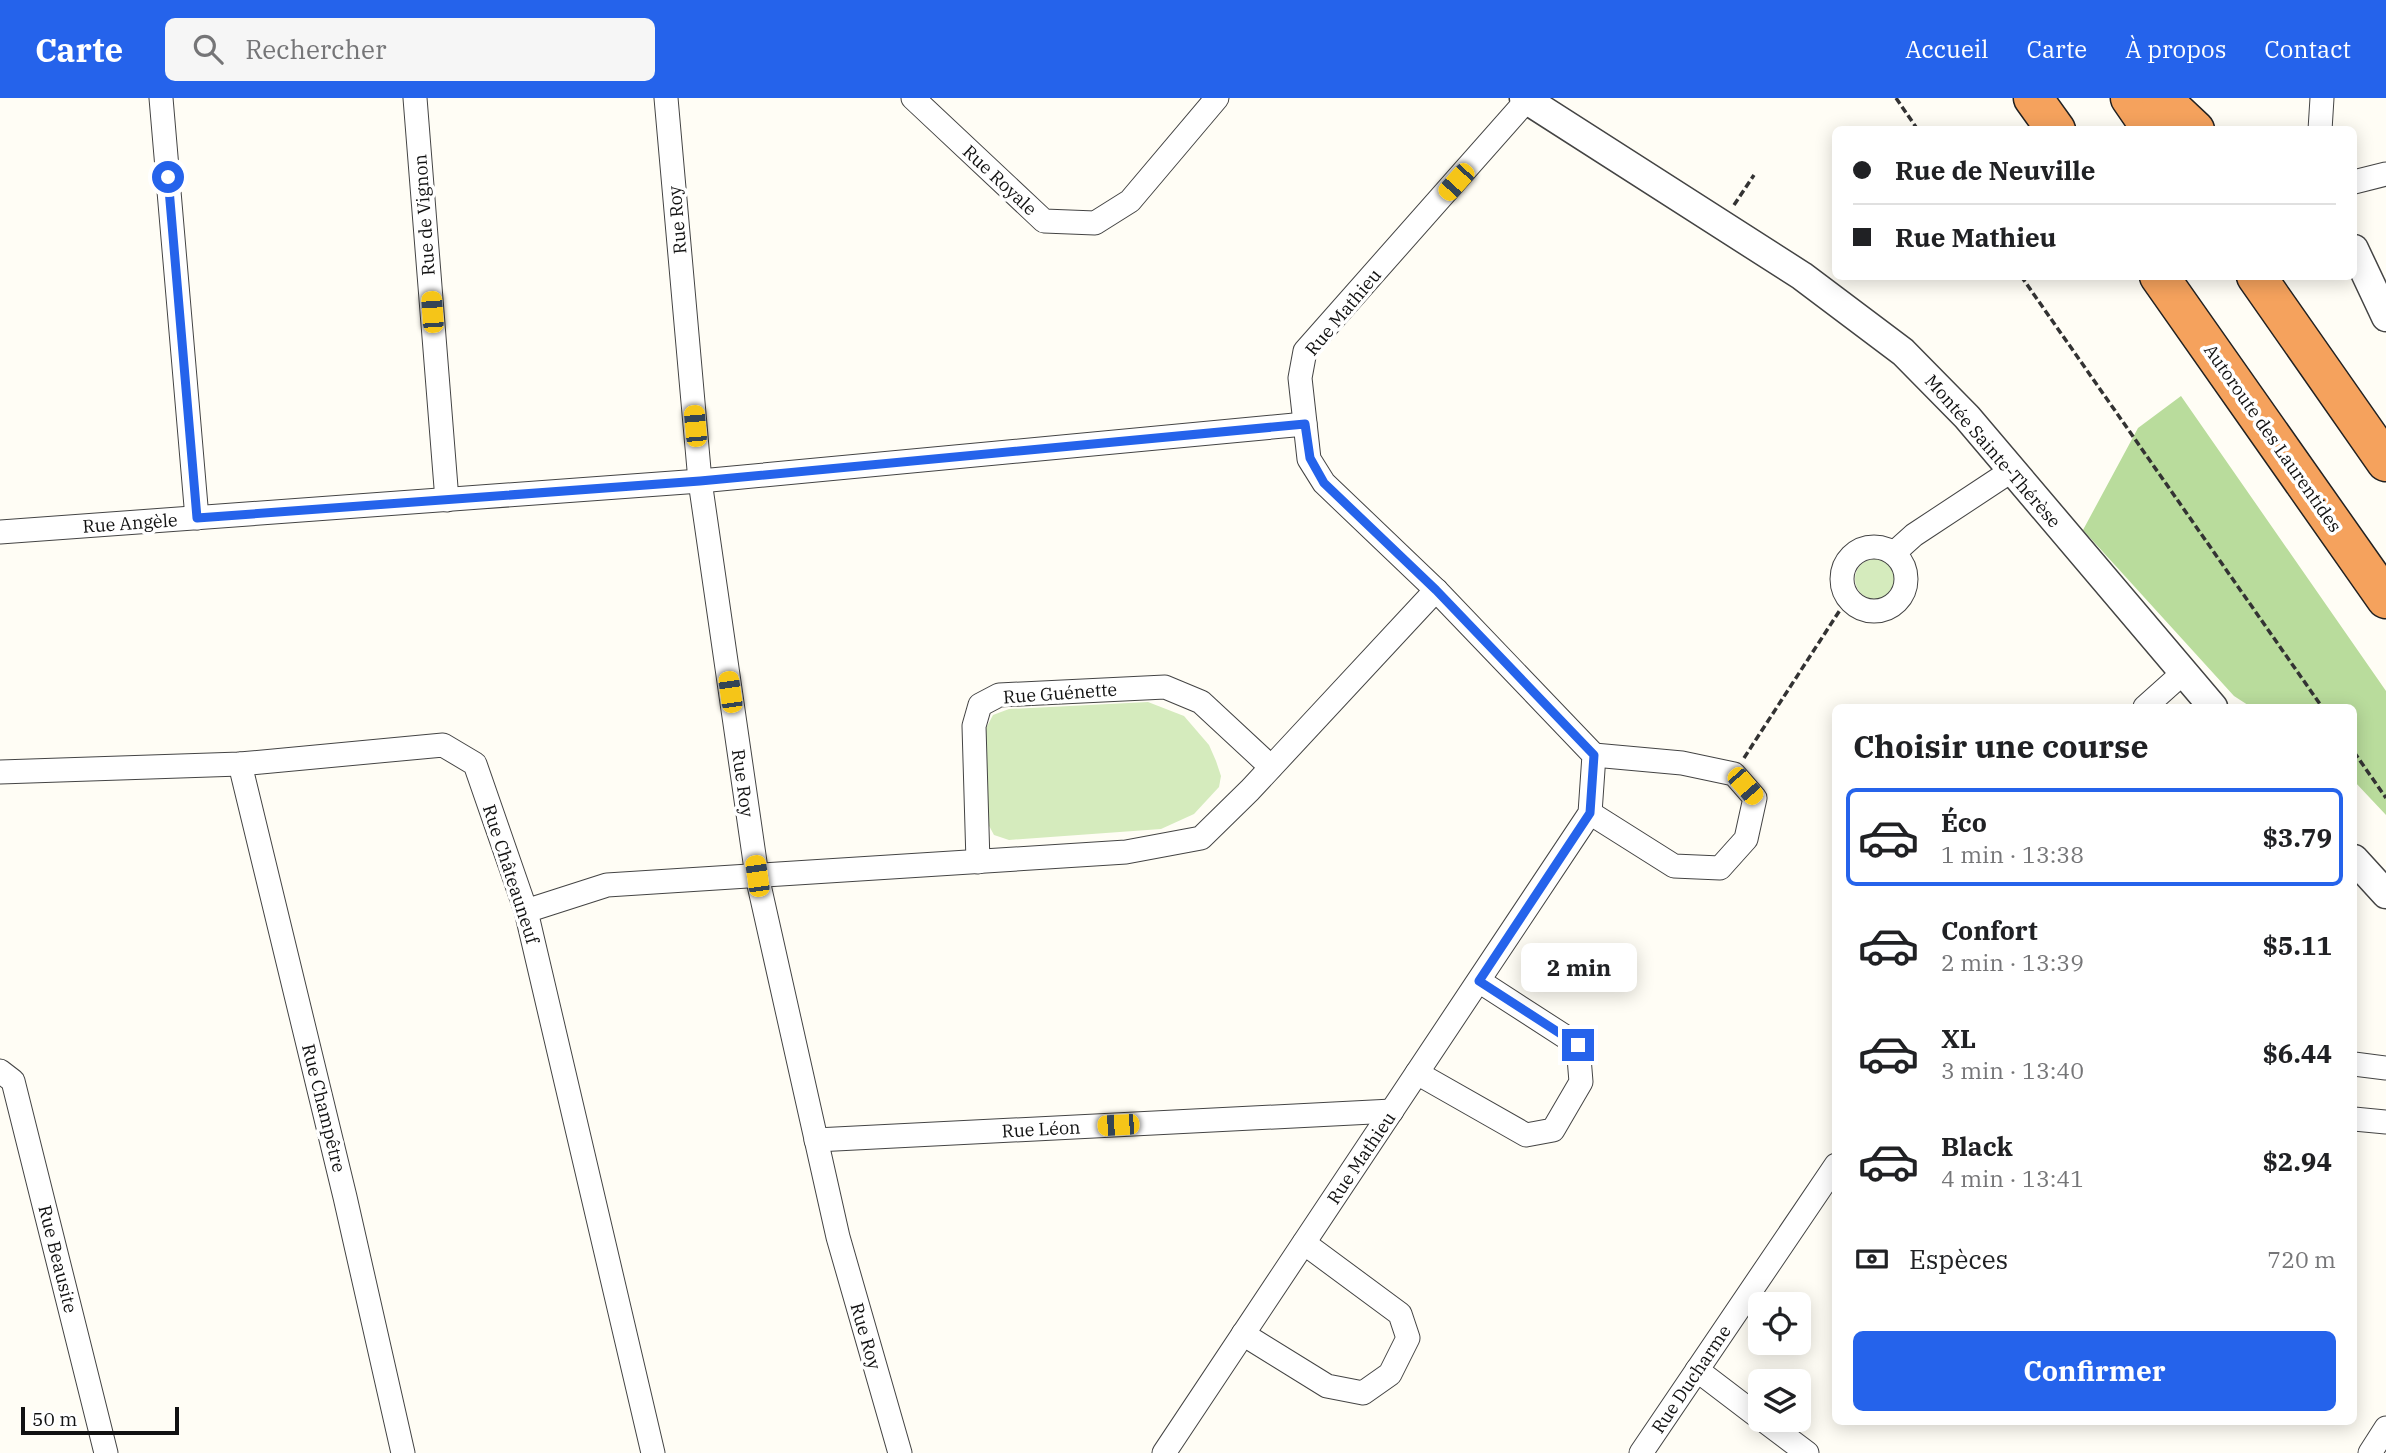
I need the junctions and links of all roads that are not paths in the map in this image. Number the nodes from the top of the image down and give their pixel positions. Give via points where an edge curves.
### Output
1 (162, 98) edge
2 (415, 98) edge
3 (666, 98) edge
4 (913, 98) edge
5 (1216, 98) edge
6 (2034, 98) edge
7 (2130, 98) edge
8 (2161, 98) edge
9 (2322, 98) edge
10 (1525, 99) edge
11 (2053, 126) edge
12 (2149, 126) edge
13 (2191, 126) edge
14 (2320, 126) edge
15 (2386, 174) edge
16 (2357, 181) edge
17 (2357, 255) edge
18 (2162, 280) edge
19 (2259, 280) edge
20 (2386, 317) edge
21 (1305, 424) junction
22 (2386, 462) edge
23 (2011, 471) junction
24 (700, 481) junction
25 (447, 500) junction
26 (197, 518) junction
27 (0, 532) edge
28 (1894, 553) dead end
29 (1436, 590) junction
30 (2386, 599) edge
31 (2183, 673) junction
32 (2148, 704) edge
33 (2210, 704) edge
34 (1594, 755) junction
35 (240, 764) junction
36 (1271, 768) junction
37 (0, 772) edge
38 (1590, 813) junction
39 (978, 862) junction
40 (2357, 862) edge
41 (757, 876) junction
42 (2386, 894) edge
43 (526, 911) junction
44 (1479, 981) junction
45 (2357, 1064) edge
46 (2386, 1068) edge
47 (0, 1071) edge
48 (1417, 1073) junction
49 (1392, 1111) junction
50 (2357, 1119) edge
51 (2386, 1122) edge
52 (816, 1140) junction
53 (1832, 1172) edge
54 (1304, 1243) junction
55 (1243, 1334) junction
56 (1697, 1370) junction
57 (1748, 1409) edge
58 (2386, 1428) edge
59 (1779, 1432) edge
60 (106, 1453) edge
61 (403, 1453) edge
62 (653, 1453) edge
63 (900, 1453) edge
64 (1164, 1453) edge
65 (1641, 1453) edge
66 (1807, 1453) edge
67 (2370, 1453) edge

1 - 26 street
2 - 25 street, Rue de Vignon
3 - 24 street, Rue Roy
4 - 5 street, Rue Royale via 1044,221 1095,223 1130,201
6 - 11 highway
7 - 12 highway
8 - 13 highway
9 - 14 street
10 - 21 street, Rue Mathieu via 1305,351 1300,378
10 - 23 street, Montée Sainte-Thérèse via 1846,307 1903,352
15 - 16 street
17 - 20 street
18 - 30 highway, Autoroute des Laurentides
19 - 22 highway
21 - 24 street, Rue Angèle
21 - 29 street, Rue Mathieu via 1310,458 1324,483
23 - 28 street
23 - 31 street, Montée Sainte-Thérèse
24 - 25 street, Rue Angèle
24 - 41 street, Rue Roy
25 - 26 street, Rue Angèle
26 - 27 street, Rue Angèle
29 - 34 street, Rue Mathieu
29 - 36 street
31 - 32 street
31 - 33 street, Montée Sainte-Thérèse
34 - 38 street, Rue Mathieu
34 - 38 street via 1682,763 1734,774 1755,798 1746,839 1720,868 1674,866
35 - 37 street, Rue Châteauneuf
35 - 43 street, Rue Châteauneuf via 443,745 475,764
35 - 61 street, Rue Champêtre
36 - 39 street via 1201,838 1126,852
36 - 39 street, Rue Guénette via 1201,702 1165,687 999,695 980,705 974,726
38 - 44 street, Rue Mathieu
39 - 41 street
40 - 42 street
41 - 43 street via 607,886
41 - 52 street, Rue Roy
43 - 62 street, Rue Châteauneuf
44 - 48 street, Rue Mathieu
44 - 48 street via 1578,1045 1581,1082 1553,1129 1526,1135
45 - 46 street
47 - 60 street, Rue Beausite via 13,1081
48 - 49 street, Rue Mathieu
49 - 52 street, Rue Léon
49 - 54 street, Rue Mathieu
50 - 51 street
52 - 63 street, Rue Roy via 838,1237
53 - 56 street, Rue Ducharme
54 - 55 street, Rue Mathieu
54 - 55 street via 1400,1314 1408,1338 1390,1374 1363,1393 1327,1386
55 - 64 street, Rue Mathieu
56 - 57 street
56 - 65 street, Rue Ducharme
58 - 67 street
59 - 66 street

